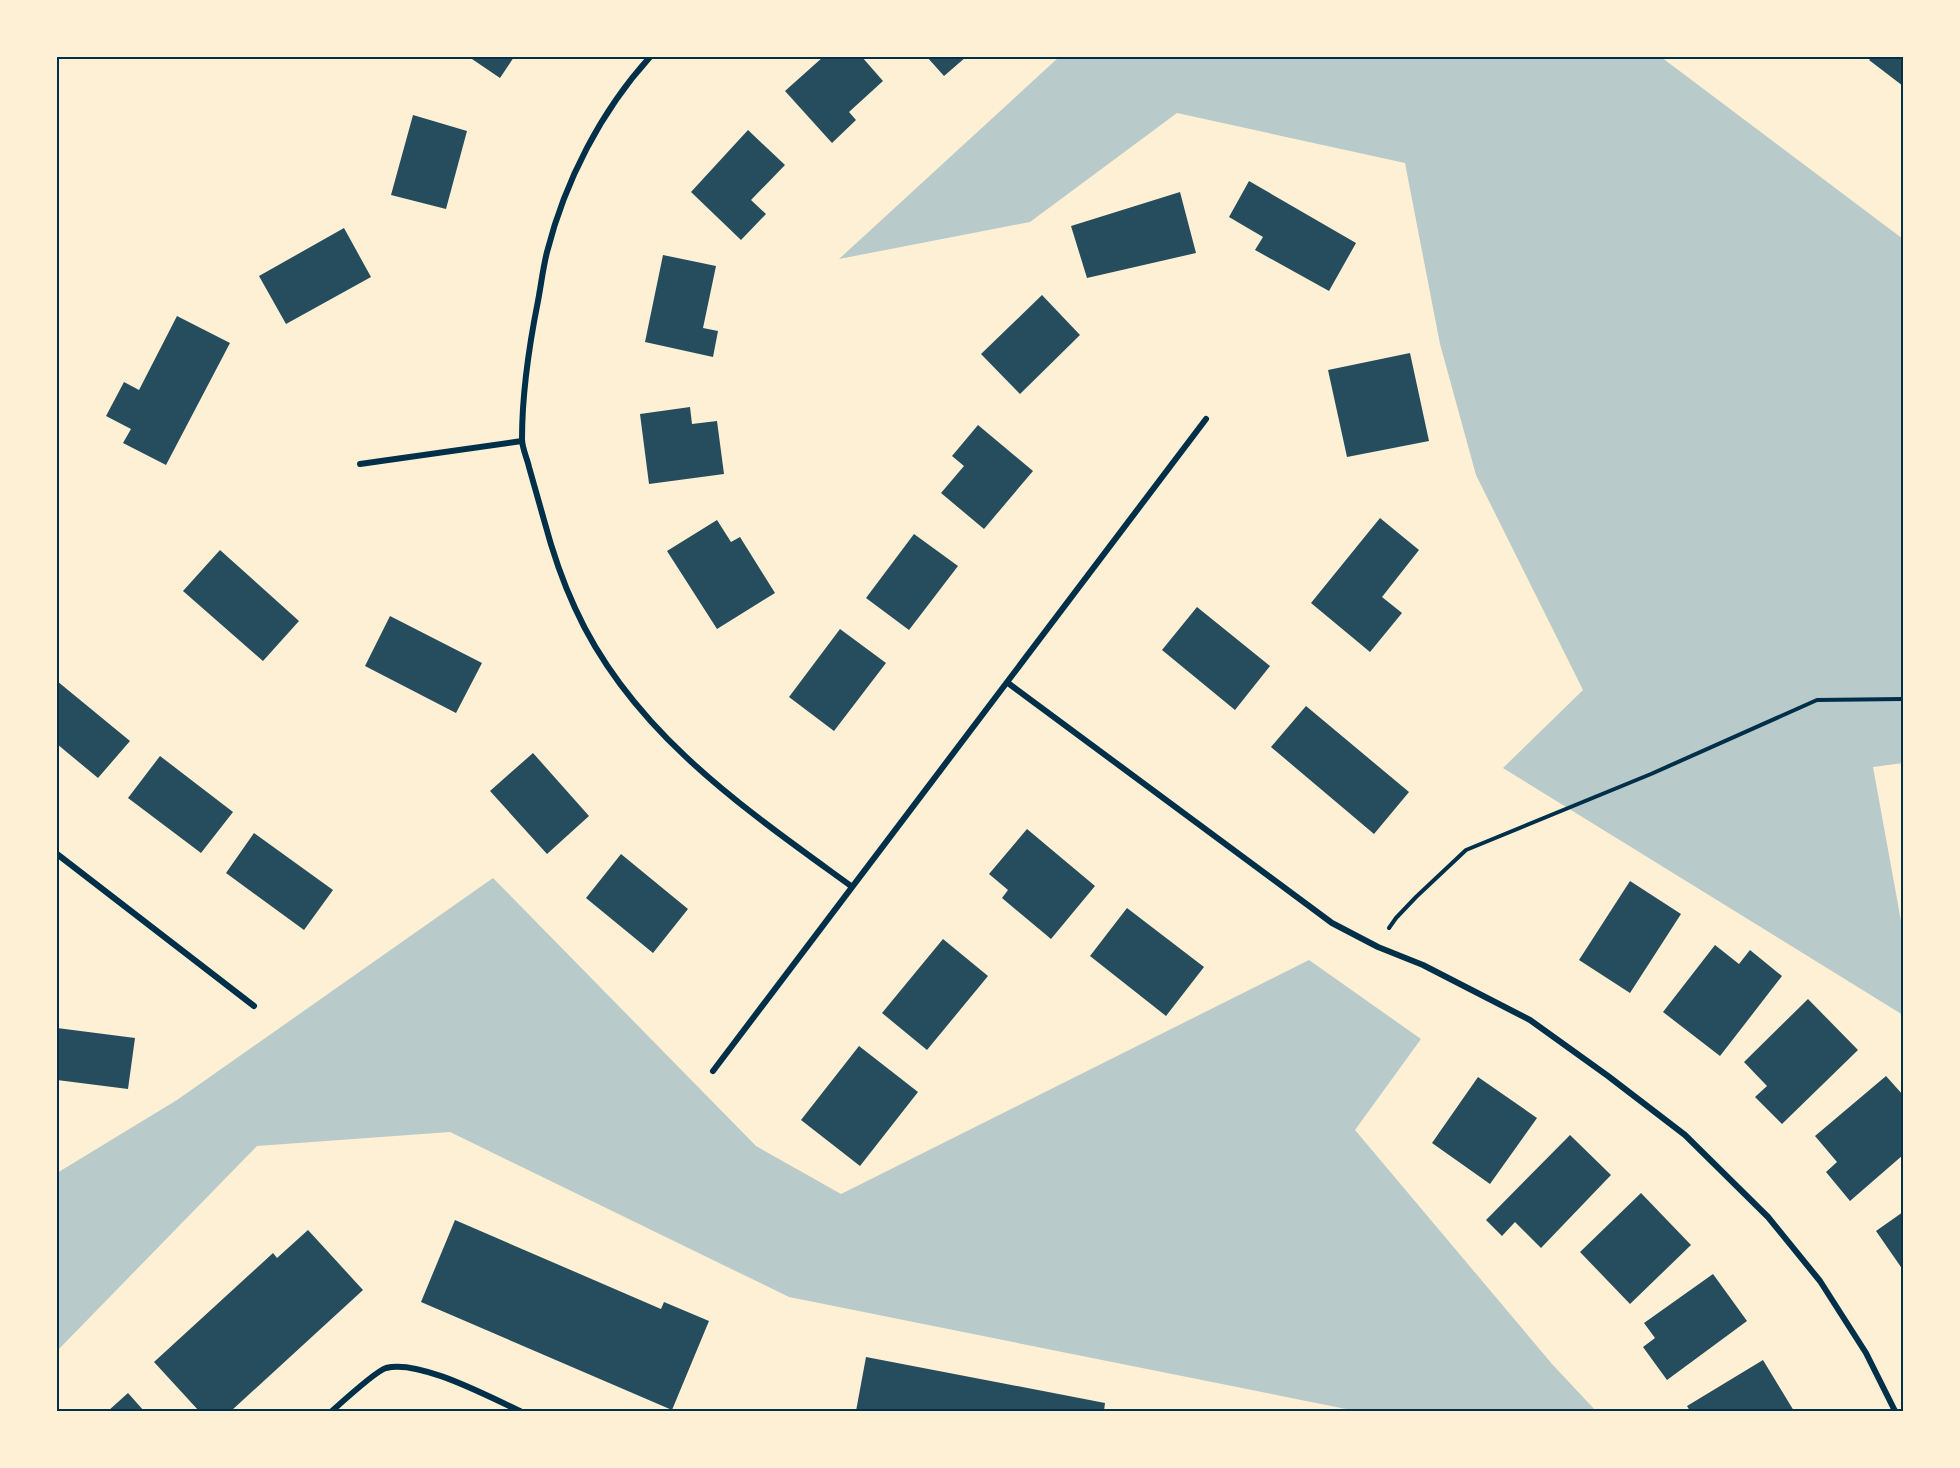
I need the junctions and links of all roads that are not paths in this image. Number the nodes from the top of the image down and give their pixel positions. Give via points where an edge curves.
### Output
1 (650, 57) edge
2 (1206, 420) dead end
3 (522, 441) junction
4 (360, 464) dead end
5 (1008, 683) junction
6 (58, 857) edge
7 (851, 886) junction
8 (254, 1006) dead end
9 (713, 1071) dead end
10 (332, 1411) edge
11 (520, 1411) edge
12 (1894, 1411) edge

1 - 3 street via 607,113 562,204 547,253 528,351
2 - 5 street
3 - 4 street
3 - 7 street via 553,553 575,610 608,666 643,713 682,755 741,806
5 - 7 street
5 - 12 street via 1332,923 1530,1020 1685,1135 1768,1217 1820,1281 1866,1353
6 - 8 street
7 - 9 street
10 - 11 street via 385,1368 414,1368

